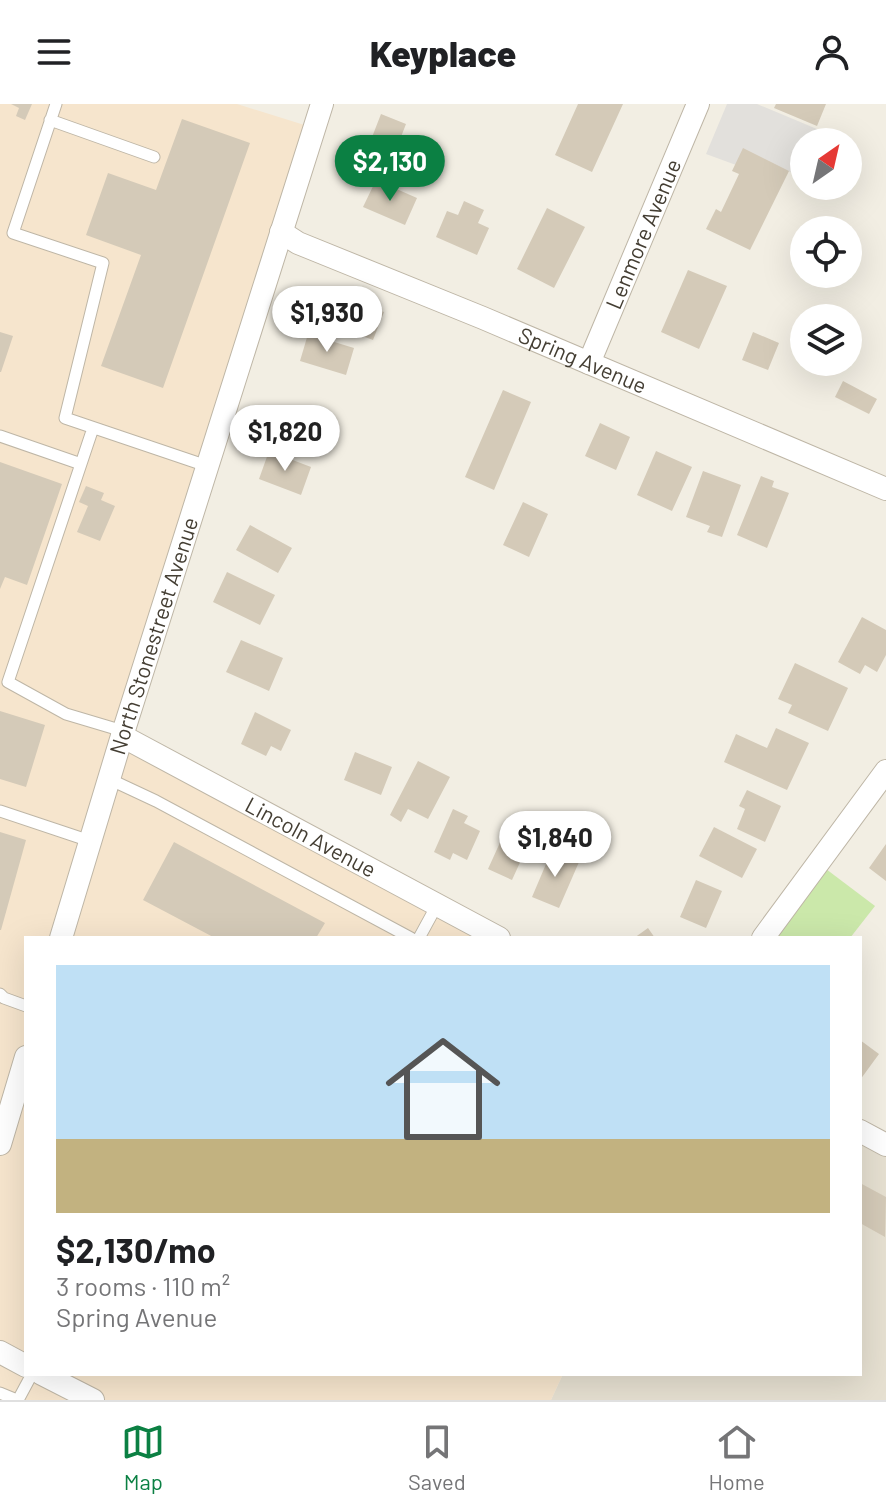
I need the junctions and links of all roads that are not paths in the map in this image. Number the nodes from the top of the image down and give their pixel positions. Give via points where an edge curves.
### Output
1 (56, 104) edge
2 (322, 104) edge
3 (698, 104) edge
4 (50, 120) junction
5 (154, 157) dead end
6 (281, 232) junction
7 (589, 363) junction
8 (93, 428) junction
9 (0, 436) edge
10 (81, 464) junction
11 (207, 466) junction
12 (886, 489) edge
13 (4, 680) edge
14 (122, 733) junction
15 (886, 771) edge
16 (109, 779) junction
17 (0, 811) edge
18 (90, 841) junction
19 (437, 905) junction
20 (65, 936) edge
21 (407, 936) edge
22 (420, 936) edge
23 (495, 936) edge
24 (764, 936) edge
25 (0, 994) edge
26 (24, 1005) edge
27 (24, 1064) edge
28 (862, 1132) edge
29 (0, 1144) edge
30 (886, 1145) edge
31 (0, 1352) edge
32 (24, 1365) edge
33 (31, 1376) edge
34 (46, 1376) edge
35 (0, 1393) edge
36 (17, 1400) edge
37 (93, 1400) edge

1 - 4 lane
2 - 6 street, North Stonestreet Avenue
3 - 7 street, Lenmore Avenue
4 - 5 lane
4 - 8 lane via 13,233 103,263 65,418
6 - 7 street, Spring Avenue
6 - 11 street, North Stonestreet Avenue
7 - 12 street, Spring Avenue
8 - 10 lane
8 - 11 lane
9 - 10 lane
10 - 13 lane
11 - 14 street, North Stonestreet Avenue
13 - 14 lane via 66,714
14 - 16 street, North Stonestreet Avenue
14 - 19 street, Lincoln Avenue
15 - 24 street
16 - 18 street, North Stonestreet Avenue
16 - 21 lane
17 - 18 lane
18 - 20 street, North Stonestreet Avenue
19 - 22 lane
19 - 23 street, Lincoln Avenue
25 - 26 lane
27 - 29 street
28 - 30 street
31 - 32 street
33 - 36 lane
34 - 37 street
35 - 36 lane

